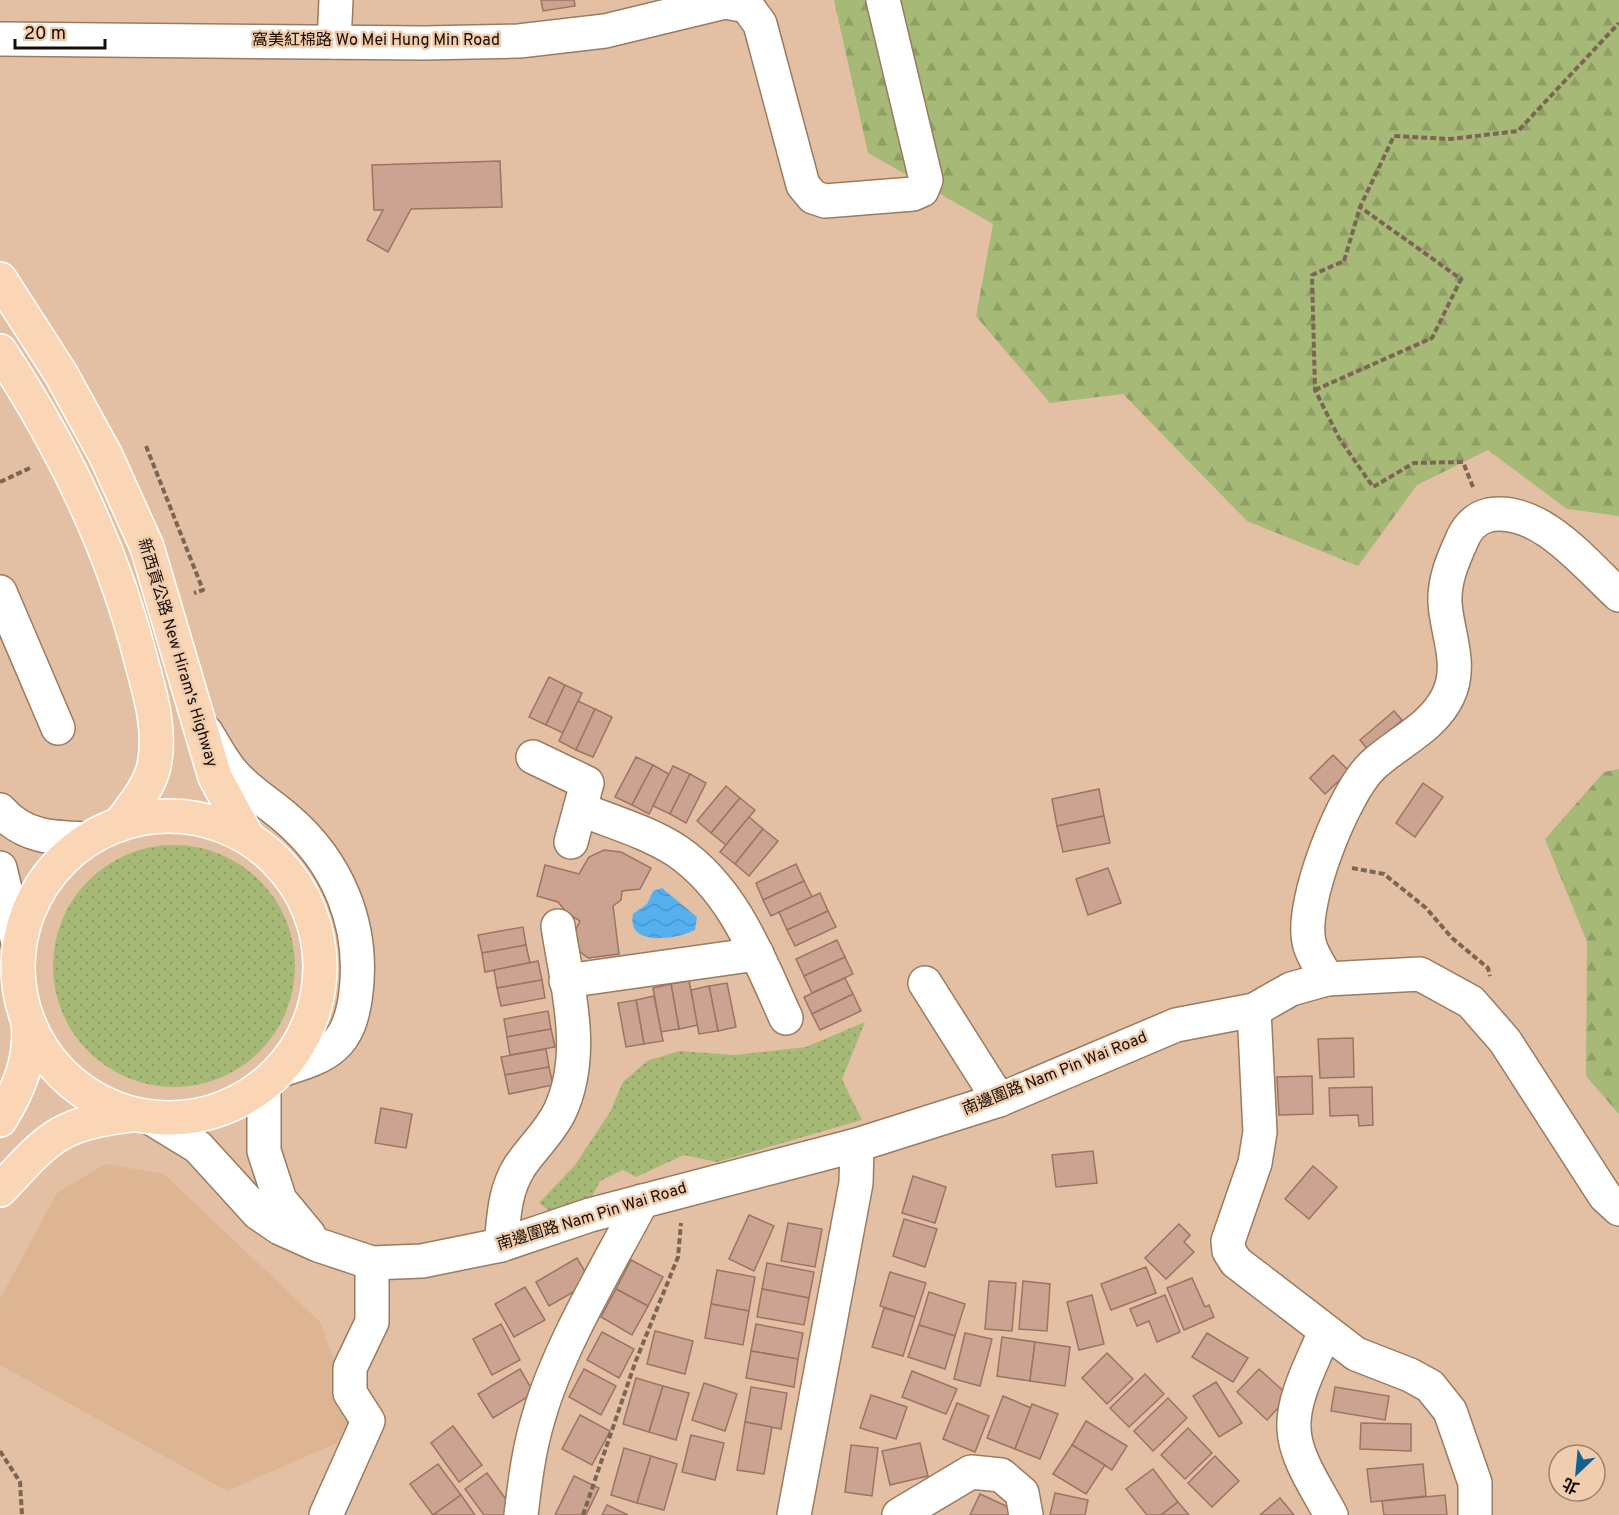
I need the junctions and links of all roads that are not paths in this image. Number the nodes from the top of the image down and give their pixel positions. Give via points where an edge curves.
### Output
1 (336, 0) edge
2 (883, 0) edge
3 (732, 3) edge
4 (0, 39) edge
5 (334, 42) junction
6 (0, 279) edge
7 (0, 351) edge
8 (0, 592) edge
9 (1619, 595) edge
10 (196, 718) junction
11 (57, 728) dead end
12 (532, 758) dead end
13 (580, 809) junction
14 (0, 810) edge
15 (119, 825) junction
16 (248, 838) junction
17 (88, 839) junction
18 (571, 842) dead end
19 (0, 868) edge
20 (558, 926) dead end
21 (19, 947) junction
22 (757, 954) junction
23 (1326, 979) junction
24 (566, 981) junction
25 (925, 983) dead end
26 (1254, 1010) junction
27 (786, 1018) dead end
28 (28, 1022) junction
29 (273, 1078) junction
30 (999, 1100) junction
31 (143, 1116) junction
32 (0, 1120) edge
33 (856, 1145) junction
34 (2, 1192) edge
35 (642, 1201) junction
36 (1619, 1209) edge
37 (318, 1245) junction
38 (501, 1245) junction
39 (372, 1263) junction
40 (1325, 1331) junction
41 (326, 1515) edge
42 (521, 1515) edge
43 (794, 1515) edge
44 (899, 1515) edge
45 (1026, 1515) edge
46 (1331, 1515) edge
47 (1475, 1515) edge

1 - 5 street
2 - 3 street via 926,180 922,190 913,194 825,201 813,197 803,185 759,24
3 - 5 street, 窩美紅棉路 Wo Mei Hung Min Road via 605,31 519,41
4 - 5 street, 窩美紅棉路 Wo Mei Hung Min Road
6 - 10 main road, 新西貢公路 New Hiram's Highway via 61,374 111,466 147,547
7 - 15 main road via 33,401 80,488 119,587 150,693 156,746 154,768
8 - 11 street
9 - 23 street via 1541,525 1510,514 1485,516 1462,537 1447,578 1445,604 1455,668 1448,697 1428,722 1362,776 1322,862 1309,909 1309,942
10 - 16 main road, 新西貢公路 New Hiram's Highway via 215,777
10 - 29 street via 231,771 292,823 321,855 334,874 352,919 359,973 356,999 343,1035 333,1049 319,1058
12 - 13 street via 587,783
13 - 18 street
13 - 22 street via 655,839 695,865 728,901
14 - 17 street via 18,827 33,834
15 - 16 main road via 137,819 175,816 213,822
15 - 17 main road
16 - 29 main road via 285,870 310,911 318,934 321,982 316,1006 308,1029
17 - 21 main road via 46,878 28,911
19 - 21 street
20 - 24 street
21 - 28 main road via 19,985
22 - 24 street
22 - 27 street
23 - 26 street, 南邊圍路 Nam Pin Wai Road via 1292,989
23 - 36 street, 南邊圍路 Nam Pin Wai Road via 1420,974 1471,1002 1505,1041 1605,1196
24 - 38 street via 575,1043 568,1088 550,1130 510,1185
25 - 30 street
26 - 30 street, 南邊圍路 Nam Pin Wai Road via 1176,1025
26 - 40 street via 1260,1132 1255,1163 1228,1242 1229,1251 1236,1262
28 - 31 main road via 63,1075 97,1100
28 - 32 main road via 31,1044 26,1064
29 - 31 main road via 235,1104 218,1110 184,1118
29 - 37 street via 264,1151 280,1200
30 - 33 street, 南邊圍路 Nam Pin Wai Road
31 - 34 main road via 91,1121 55,1135
31 - 37 street, 南邊圍路 Nam Pin Wai Road via 198,1147 258,1213
33 - 35 street, 南邊圍路 Nam Pin Wai Road
33 - 43 street via 856,1183
35 - 38 street, 南邊圍路 Nam Pin Wai Road
35 - 42 street via 549,1388 526,1471
37 - 39 street, 南邊圍路 Nam Pin Wai Road
38 - 39 street, 南邊圍路 Nam Pin Wai Road via 422,1261
39 - 41 street via 372,1322 350,1368 350,1392 368,1420
40 - 46 street via 1301,1392 1294,1430 1303,1460
40 - 47 street via 1356,1353 1430,1386 1450,1411 1475,1483
44 - 45 street via 971,1472 1000,1475 1022,1492

